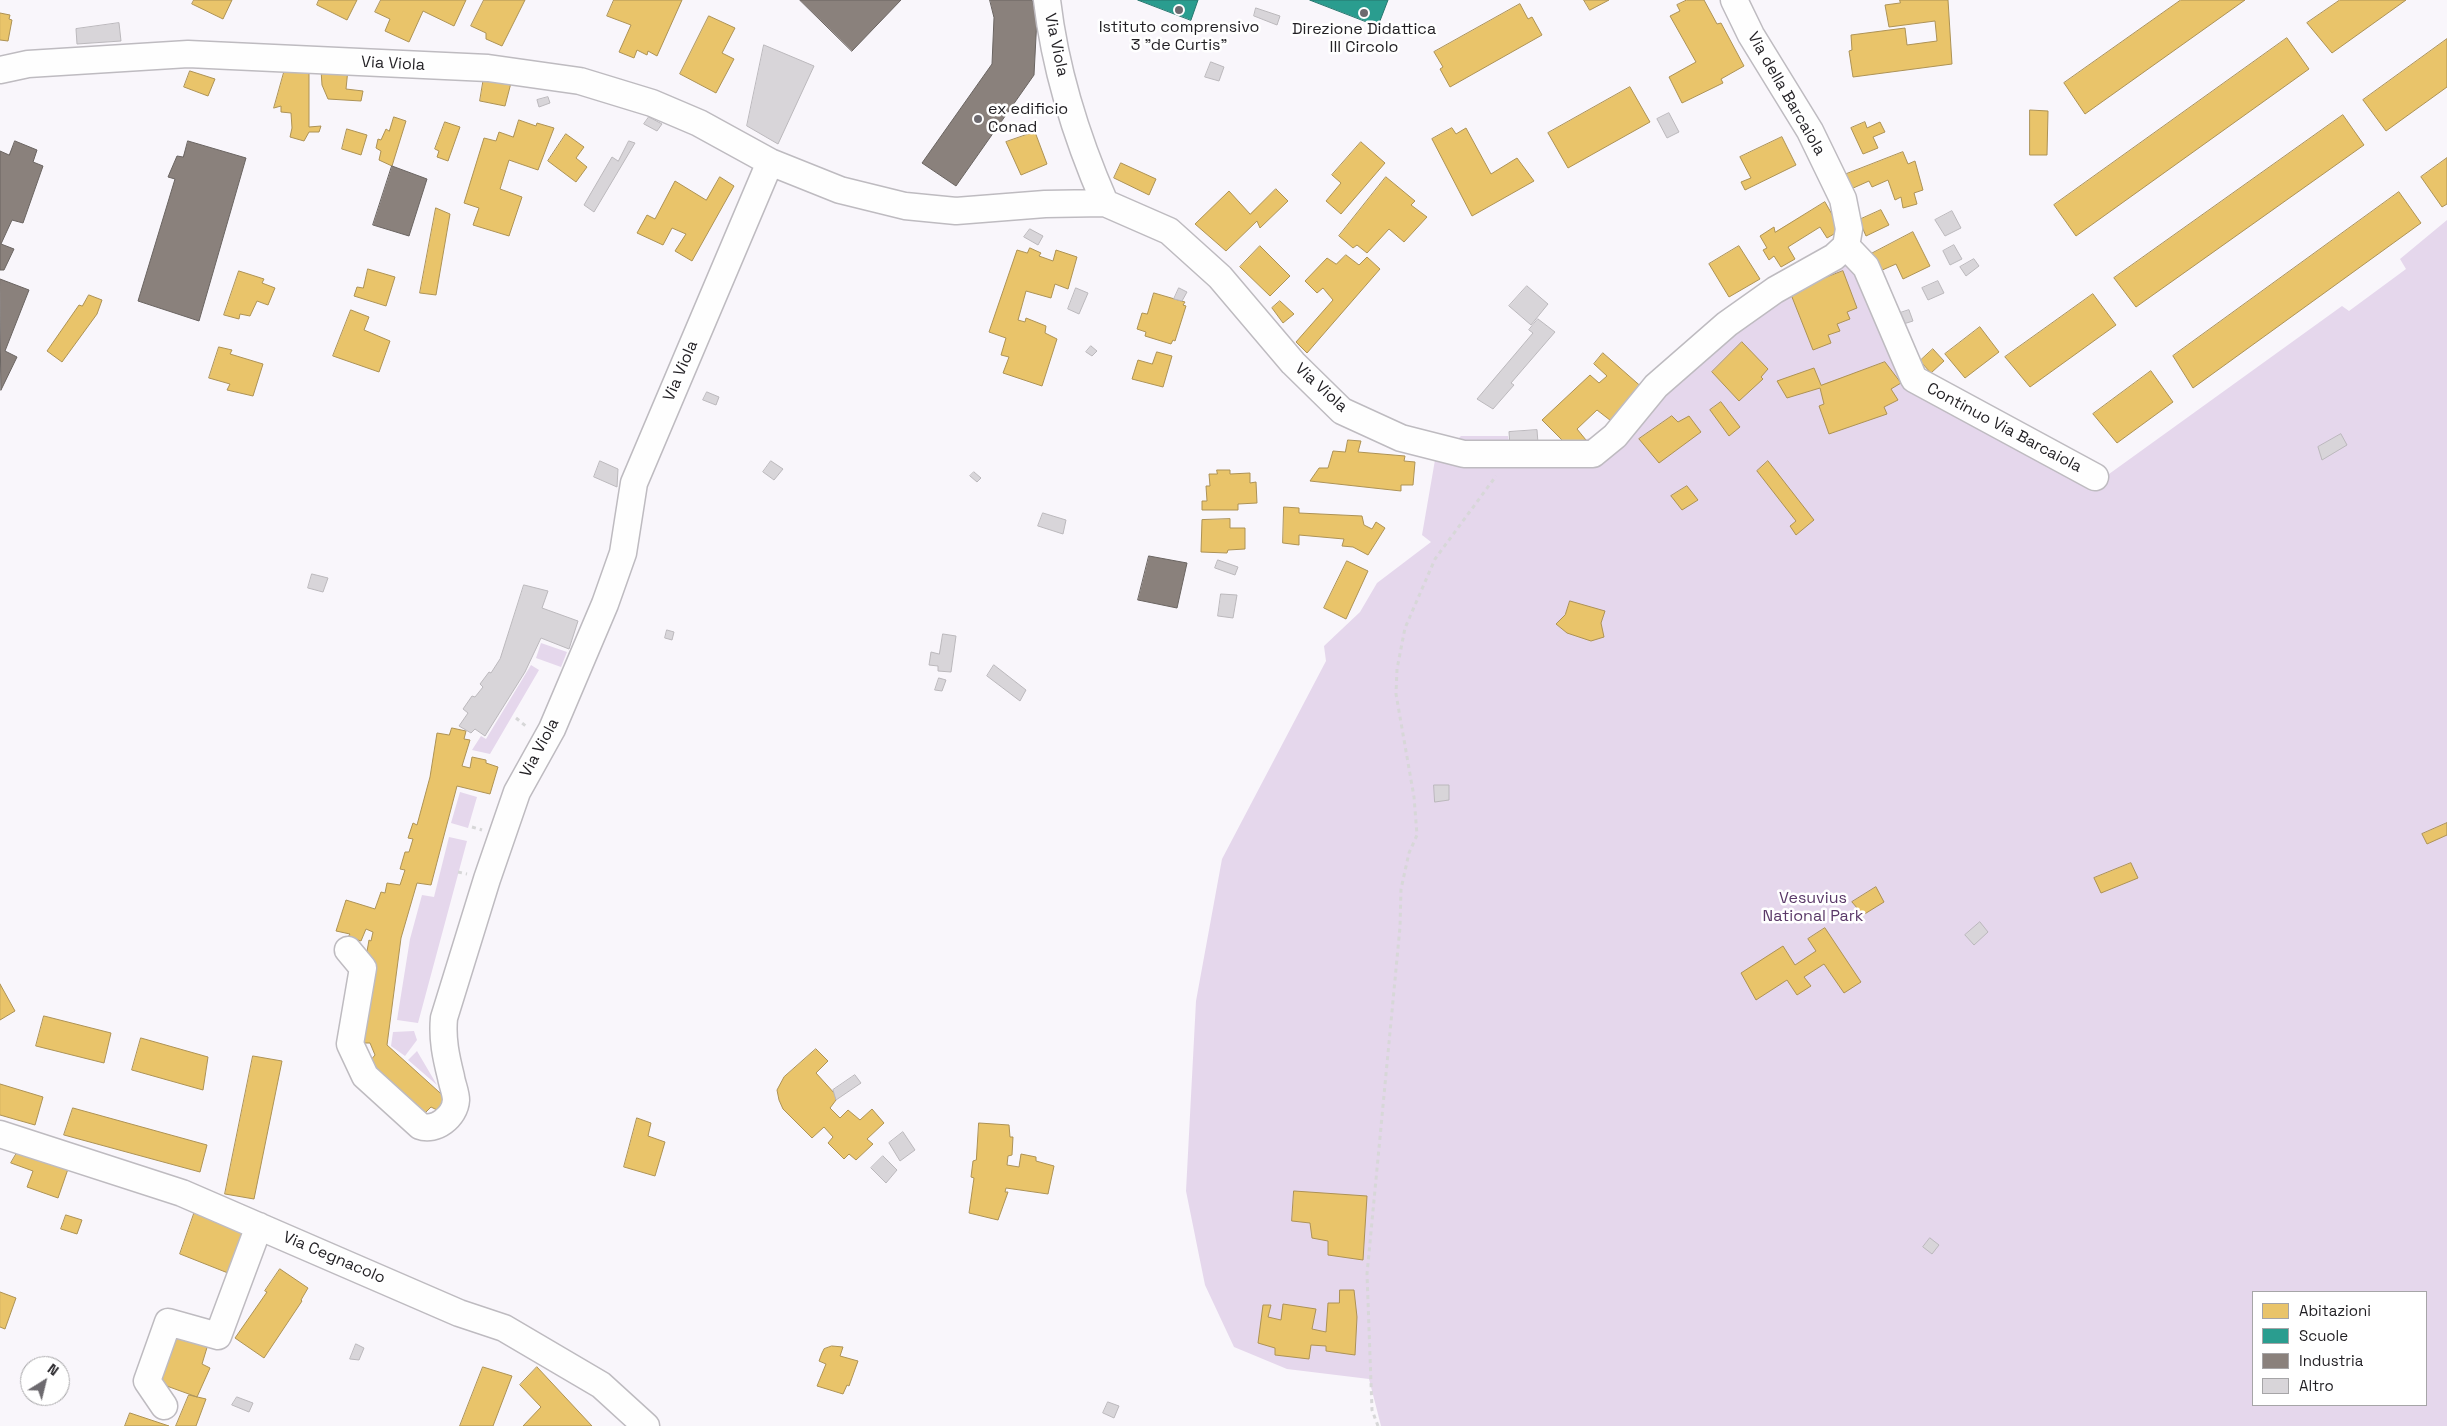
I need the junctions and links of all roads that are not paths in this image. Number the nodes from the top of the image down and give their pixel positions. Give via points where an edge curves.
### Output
1 (1047, 0) edge
2 (1734, 0) edge
3 (0, 70) edge
4 (770, 162) junction
5 (1105, 203) junction
6 (1846, 246) junction
7 (2095, 477) dead end
8 (348, 950) dead end
9 (0, 1134) edge
10 (259, 1226) junction
11 (164, 1406) dead end
12 (646, 1426) edge

1 - 5 street, Via Viola via 1051,37 1086,159
2 - 6 street, Via della Barcaiola via 1810,130 1842,199 1849,229
3 - 4 street, Via Viola via 28,64 188,54 488,68 580,81 652,103 700,123
4 - 5 street, Via Viola via 840,190 905,206 956,212 1045,204
4 - 8 street, Via Viola via 634,483 623,553 605,604 552,729 517,792 487,879 444,1018 442,1038 456,1101 439,1126 428,1129 420,1126 365,1076 350,1044 363,968
5 - 6 street, Via Viola via 1169,231 1220,277 1293,363 1342,411 1410,440 1464,454 1593,454 1615,436 1656,386 1727,324 1775,290 1834,257
6 - 7 street, Continuo Via Barcaiola via 1866,267 1914,379
9 - 10 street, Via Cegnacolo via 182,1193
10 - 11 street via 218,1336 168,1322 147,1381
10 - 12 street, Via Cegnacolo via 459,1313 504,1328 601,1385

